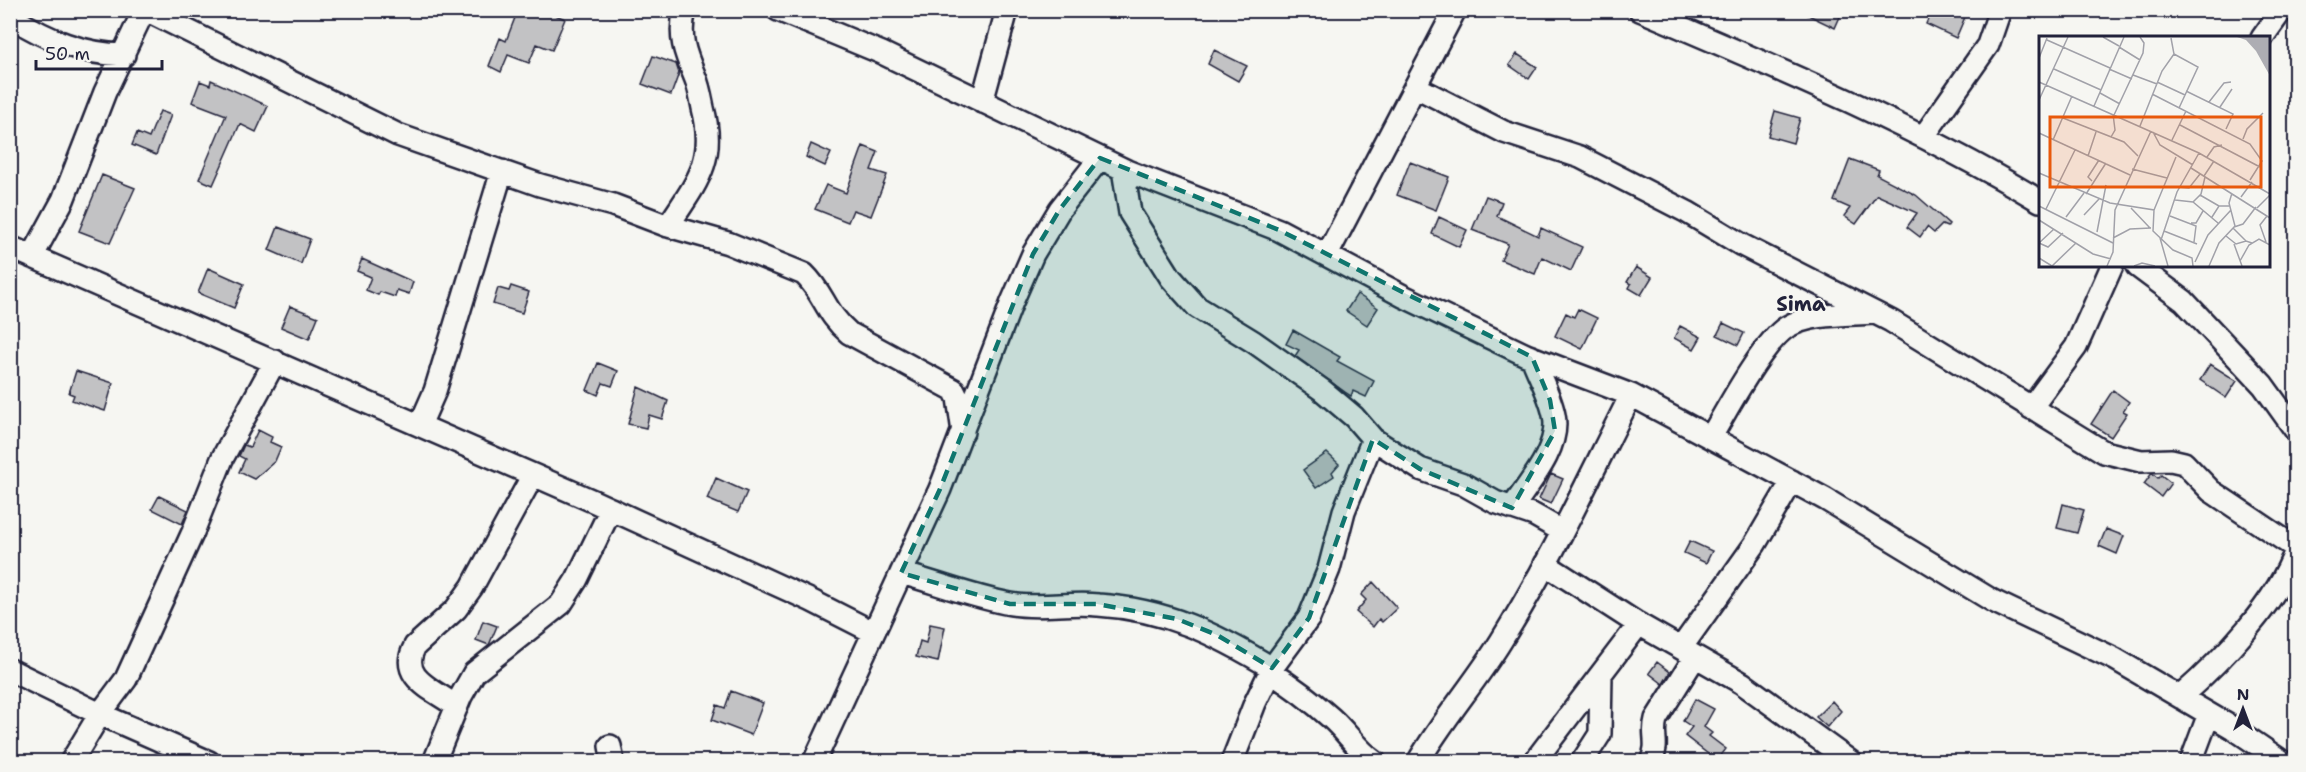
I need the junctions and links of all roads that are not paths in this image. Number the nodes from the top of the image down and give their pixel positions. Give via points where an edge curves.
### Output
1 (145, 10) edge
2 (685, 10) edge
3 (778, 10) edge
4 (1007, 10) edge
5 (1455, 10) edge
6 (1640, 10) edge
7 (2000, 10) edge
8 (2282, 10) edge
9 (13, 18) dead end
10 (2263, 36) edge
11 (124, 55) junction
12 (1416, 87) junction
13 (982, 102) junction
14 (1924, 136) junction
15 (1100, 158) junction
16 (1122, 169) junction
17 (502, 171) junction
18 (2039, 200) edge
19 (668, 226) junction
20 (10, 247) edge
21 (1327, 255) junction
22 (32, 257) junction
23 (2112, 267) edge
24 (2138, 267) edge
25 (1874, 313) junction
26 (1532, 357) junction
27 (275, 361) junction
28 (1631, 395) junction
29 (2031, 408) junction
30 (420, 425) junction
31 (2295, 431) edge
32 (963, 432) junction
33 (1711, 437) junction
34 (1373, 439) junction
35 (533, 475) junction
36 (1792, 481) junction
37 (1512, 508) junction
38 (611, 509) junction
39 (1562, 531) junction
40 (2295, 549) edge
41 (1545, 564) junction
42 (901, 573) junction
43 (1639, 624) junction
44 (873, 632) junction
45 (1688, 652) junction
46 (10, 670) edge
47 (1271, 670) junction
48 (1601, 674) junction
49 (2180, 697) junction
50 (457, 707) junction
51 (100, 714) junction
52 (2209, 714) junction
53 (71, 762) edge
54 (209, 762) edge
55 (434, 762) edge
56 (814, 762) edge
57 (1232, 762) edge
58 (1376, 762) edge
59 (1418, 762) edge
60 (1534, 762) edge
61 (1582, 762) edge
62 (1652, 762) edge
63 (1851, 762) edge
64 (2191, 762) edge
65 (2283, 762) edge

1 - 11 street
1 - 17 street via 398,135
2 - 19 street via 681,37 696,80 709,147 704,166
3 - 13 street via 882,53
4 - 13 street
5 - 12 street
6 - 14 street
7 - 14 street via 1988,45
8 - 10 street
9 - 11 street via 70,47
11 - 22 street via 105,92 63,200
12 - 21 street
12 - 25 street via 1504,132 1580,157
13 - 15 street
14 - 18 street
15 - 16 street
15 - 32 street via 1060,209 1033,254
16 - 21 street via 1280,230
16 - 34 street via 1130,213 1149,248 1197,307 1322,390
17 - 19 street
17 - 30 street via 435,391
19 - 32 street via 728,243 804,274 835,322 849,333 954,390
20 - 22 street
21 - 26 street
22 - 27 street
23 - 29 street via 2076,347
24 - 31 street via 2184,302 2263,385
25 - 29 street
25 - 33 street via 1820,317 1788,327 1774,339 1735,393
26 - 28 street
26 - 37 street via 1552,408 1555,431 1548,451
27 - 30 street
27 - 51 street via 222,459 126,679
28 - 33 street
28 - 39 street
29 - 40 street via 2114,455 2184,463 2211,491
30 - 35 street
32 - 42 street
33 - 36 street
34 - 37 street via 1420,469
34 - 47 street via 1344,510 1329,569 1309,618
35 - 38 street
35 - 50 street via 472,587 456,609 410,654 416,680
36 - 45 street
36 - 49 street via 1993,601 2115,659
37 - 39 street
38 - 44 street
38 - 50 street via 561,604 474,673
39 - 41 street
40 - 49 street via 2289,567 2242,635
41 - 43 street
41 - 59 street via 1500,642
42 - 44 street
42 - 47 street via 1010,604 1045,608 1097,604 1178,620 1217,635
43 - 45 street
43 - 48 street
44 - 56 street
45 - 62 street via 1656,719 1657,747
45 - 63 street via 1742,683
46 - 51 street
47 - 57 street
47 - 58 street via 1334,720
48 - 60 street
48 - 61 street via 1600,734
49 - 52 street
50 - 55 street
51 - 53 street
51 - 54 street
52 - 64 street
52 - 65 street

